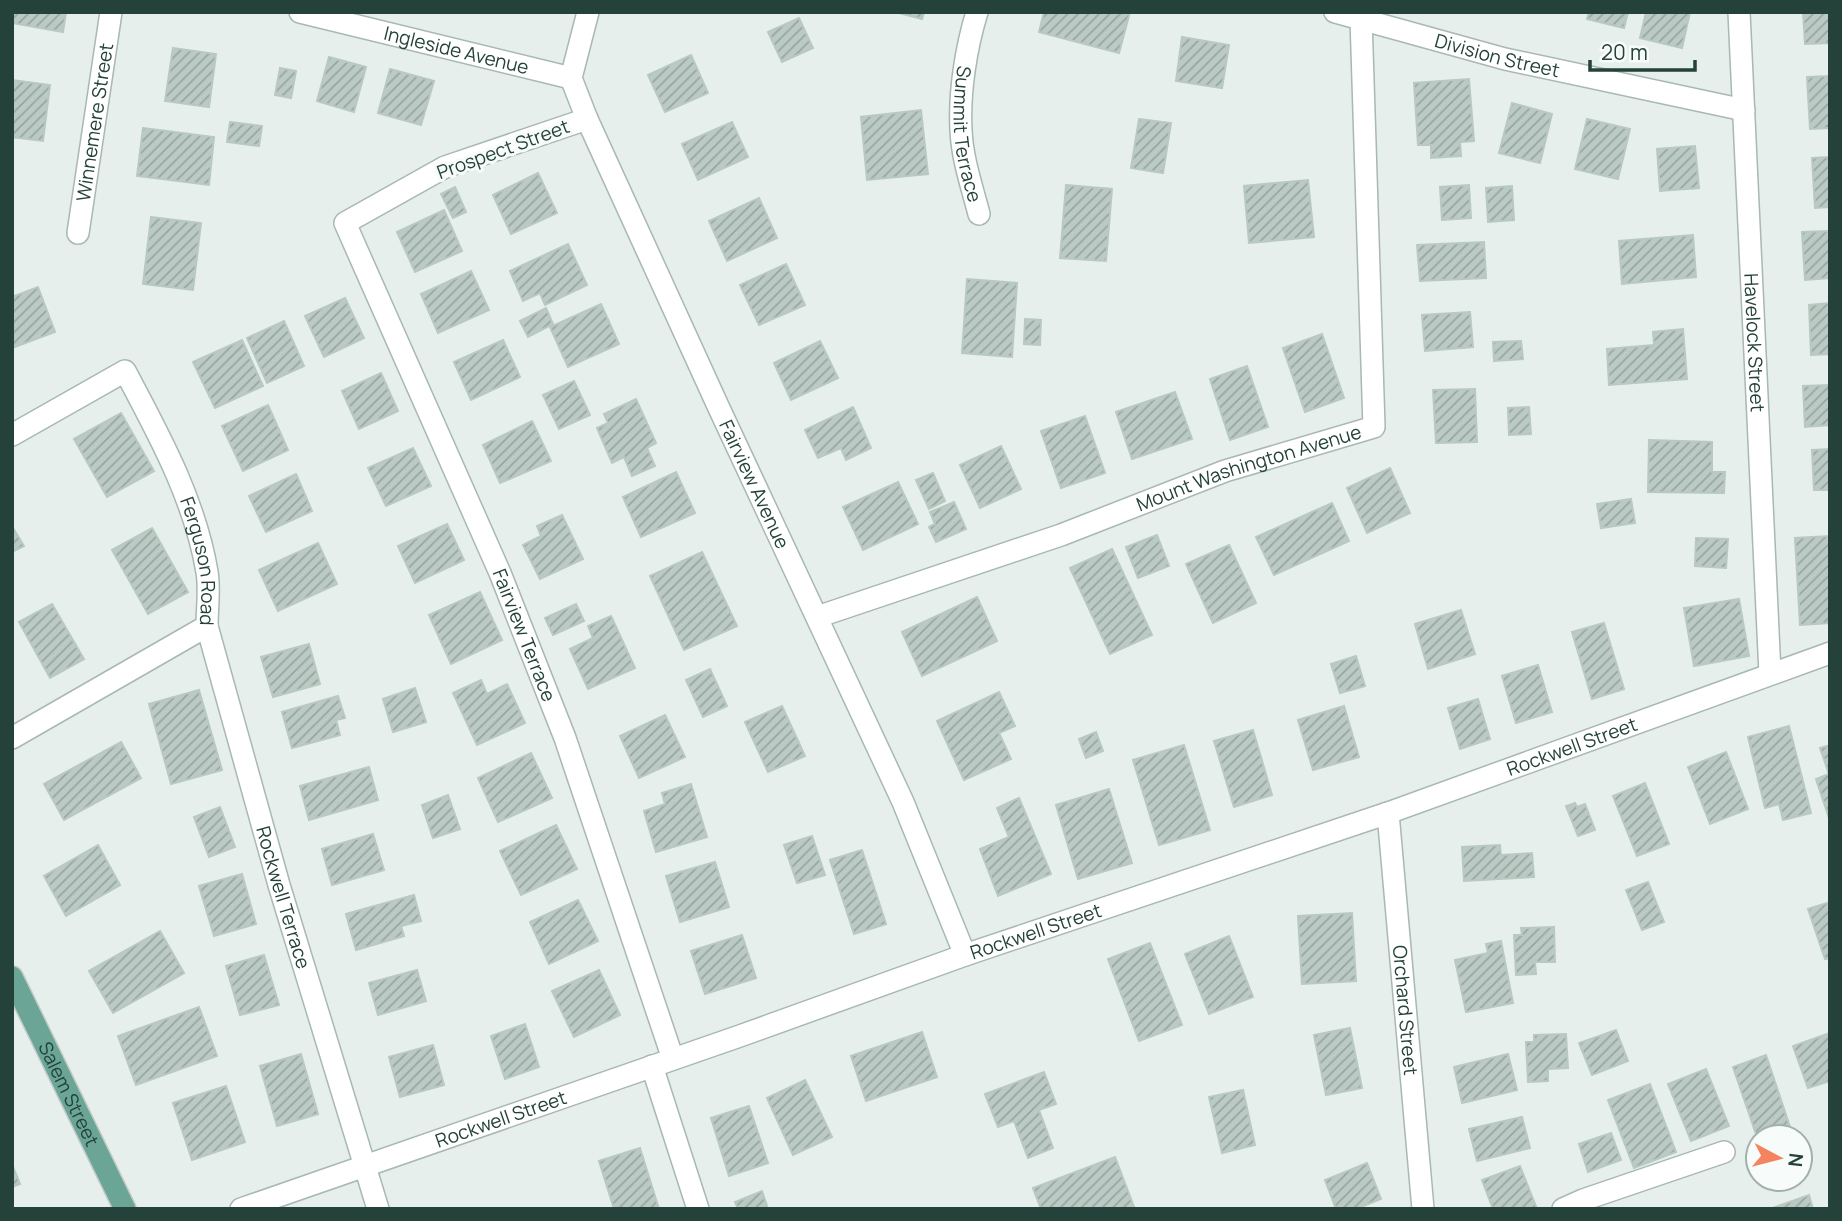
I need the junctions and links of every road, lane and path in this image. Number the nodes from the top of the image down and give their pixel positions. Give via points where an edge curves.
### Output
1 (111, 12) edge
2 (300, 12) edge
3 (588, 12) edge
4 (976, 12) edge
5 (1335, 12) edge
6 (1739, 12) edge
7 (1361, 18) junction
8 (571, 78) junction
9 (1744, 110) junction
10 (587, 118) junction
11 (979, 214) dead end
12 (345, 223) joint
13 (78, 233) dead end
14 (12, 435) edge
15 (817, 617) junction
16 (207, 626) junction
17 (1830, 653) edge
18 (1770, 674) junction
19 (12, 738) edge
20 (1388, 813) junction
21 (965, 955) junction
22 (12, 977) edge
23 (19, 1004) edge
24 (673, 1059) junction
25 (652, 1066) junction
26 (1724, 1152) dead end
27 (364, 1166) junction
28 (125, 1209) edge
29 (240, 1209) edge
30 (378, 1209) edge
31 (698, 1209) edge
32 (1423, 1209) edge
33 (1563, 1209) edge

1 - 13 street, Winnemere Street
2 - 8 street, Ingleside Avenue
3 - 8 street
4 - 11 street, Summit Terrace via 961,130
5 - 7 street, Division Street
6 - 9 street, Havelock Street
7 - 9 street, Division Street via 1505,59
7 - 15 street, Mount Washington Avenue via 1374,428 1225,471 1061,535
8 - 10 street, Fairview Avenue
9 - 18 street, Havelock Street
10 - 12 street, Prospect Street via 445,167
10 - 15 street, Fairview Avenue
12 - 24 street, Fairview Terrace via 500,573 560,725
14 - 16 street, Ferguson Road via 125,371 172,460 194,521 208,574
15 - 21 street, Fairview Avenue via 903,802
16 - 19 street, Ferguson Road
16 - 27 street, Rockwell Terrace
17 - 18 street, Rockwell Street
18 - 20 street, Rockwell Street
20 - 21 street, Rockwell Street
20 - 32 street, Orchard Street
21 - 24 street, Rockwell Street
22 - 23 main road, Salem Street
23 - 28 main road, Salem Street
24 - 25 street, Rockwell Street
25 - 27 street, Rockwell Street
25 - 31 street
26 - 33 street
27 - 29 street, Rockwell Street
27 - 30 street, Rockwell Terrace

